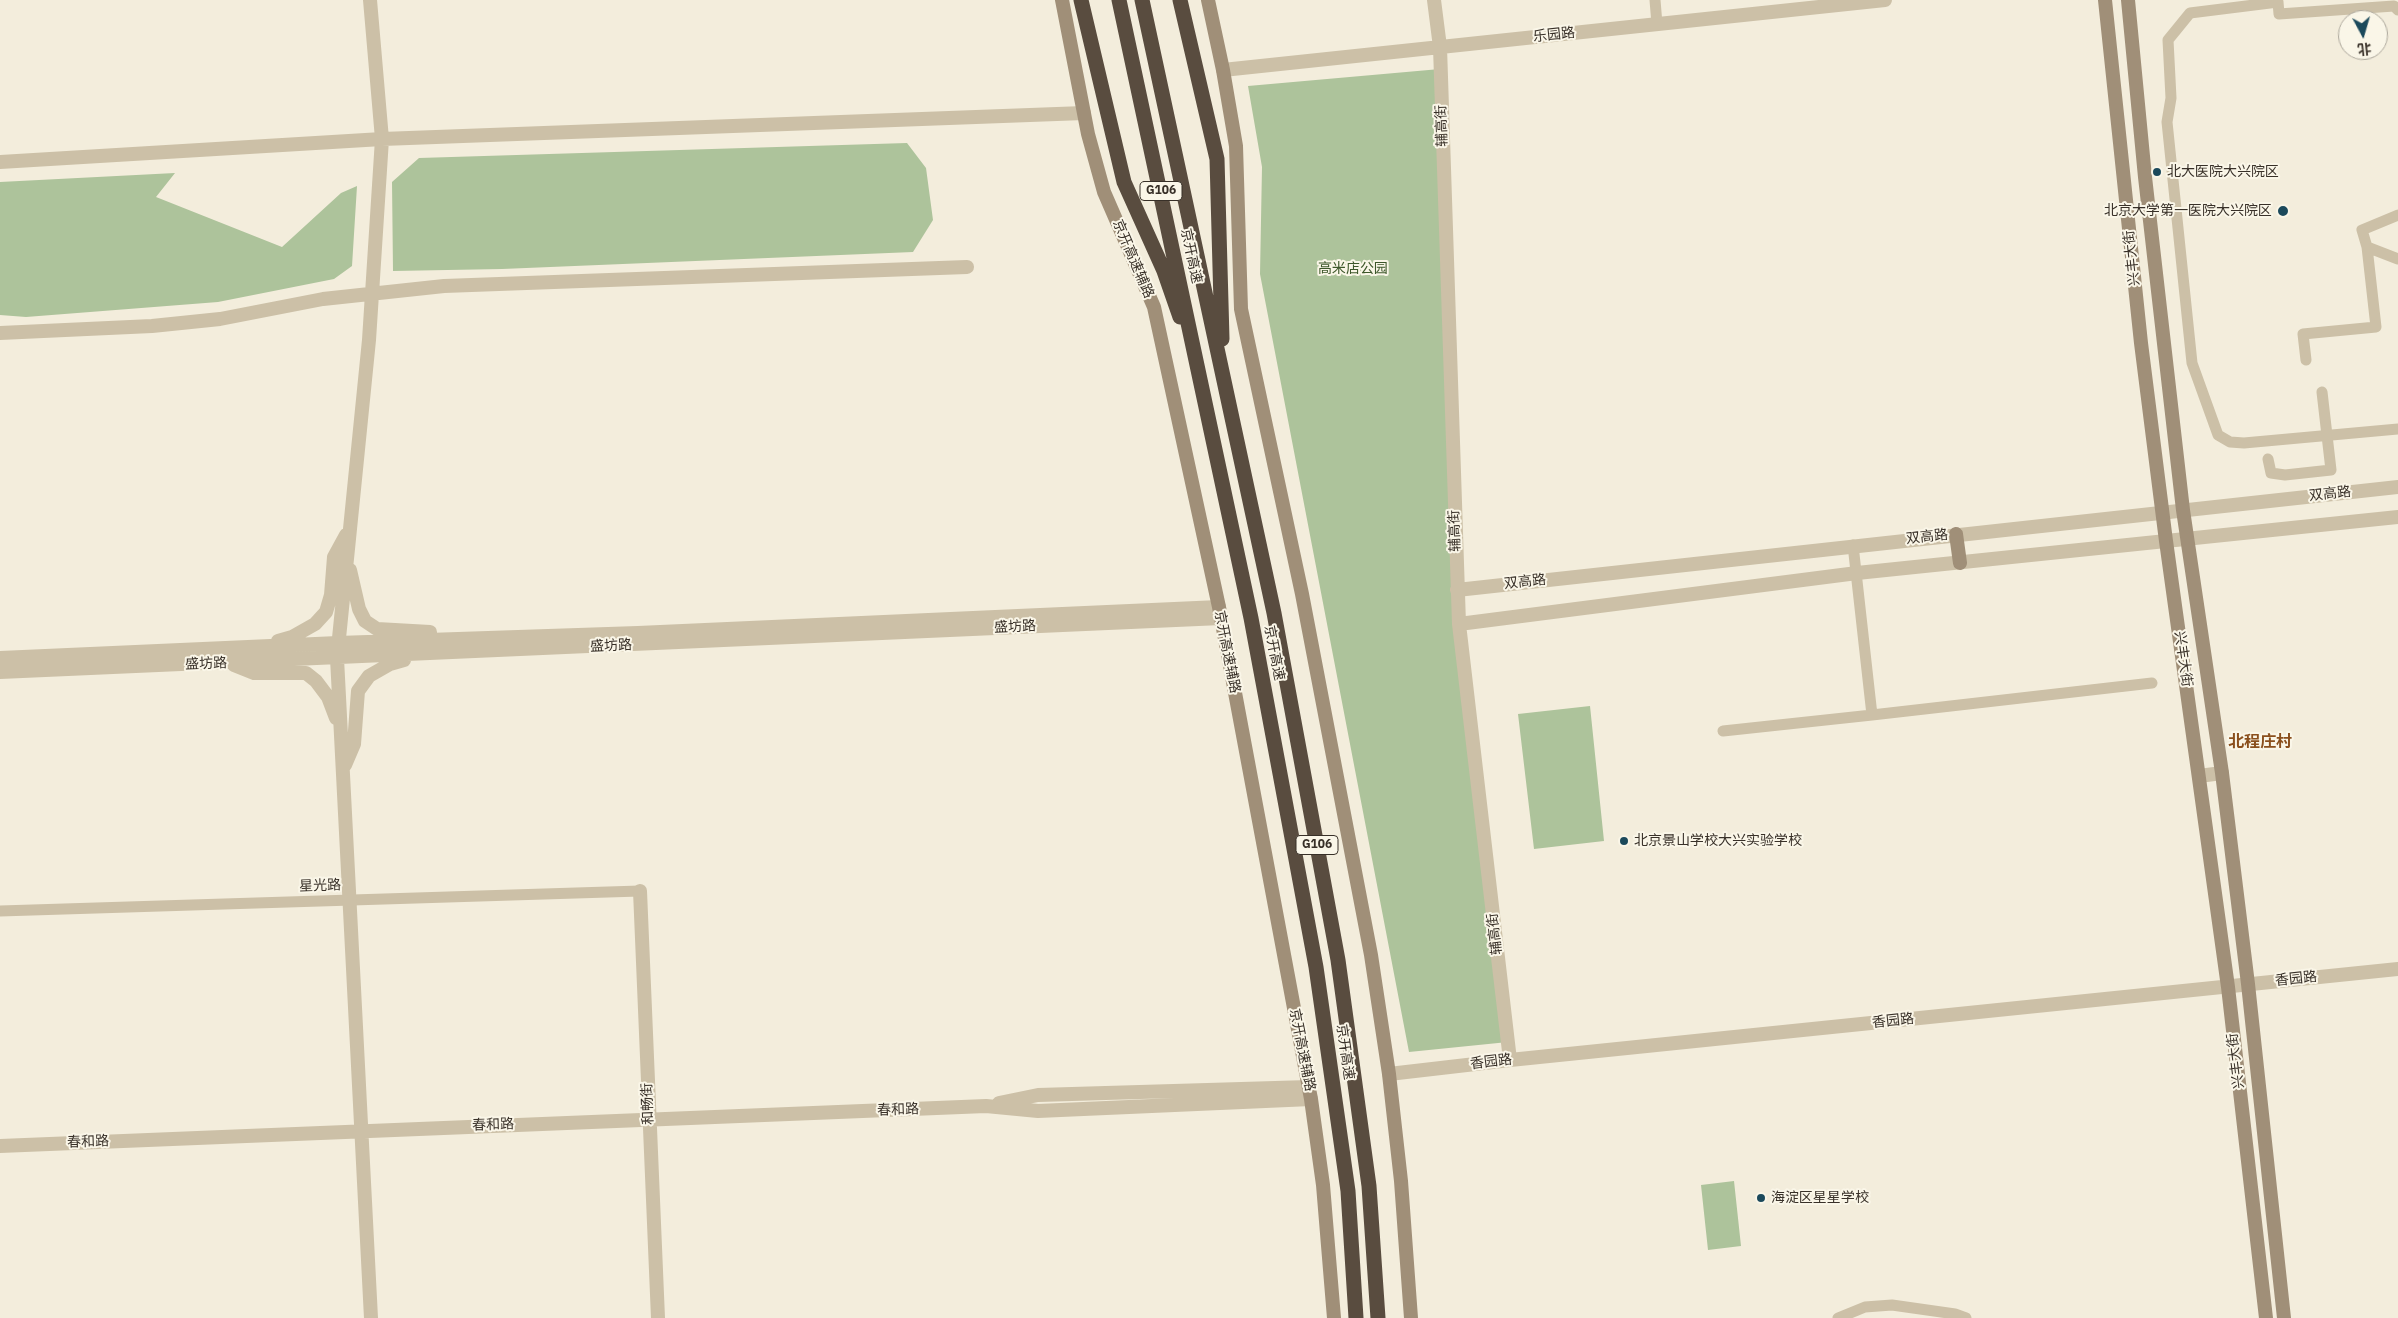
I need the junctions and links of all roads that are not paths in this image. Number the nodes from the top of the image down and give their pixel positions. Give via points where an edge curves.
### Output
1 (370, 0) edge
2 (1062, 0) edge
3 (1081, 0) edge
4 (1119, 0) edge
5 (1142, 0) edge
6 (1180, 0) edge
7 (1208, 0) edge
8 (1434, 0) edge
9 (1654, 0) edge
10 (1885, 0) edge
11 (2105, 0) edge
12 (2128, 0) edge
13 (2398, 10) edge
14 (1657, 24) junction
15 (1440, 47) junction
16 (1223, 70) junction
17 (1084, 113) junction
18 (382, 139) junction
19 (0, 162) edge
20 (2398, 215) edge
21 (2367, 247) junction
22 (2398, 259) edge
23 (967, 267) dead end
24 (372, 293) junction
25 (0, 333) edge
26 (2306, 360) dead end
27 (1223, 378) junction
28 (1202, 382) junction
29 (2322, 392) dead end
30 (2398, 429) edge
31 (2327, 436) junction
32 (2268, 459) dead end
33 (2398, 487) edge
34 (2183, 510) junction
35 (2163, 512) junction
36 (2398, 518) edge
37 (350, 528) junction
38 (1956, 534) junction
39 (2186, 539) junction
40 (2166, 541) junction
41 (1853, 545) junction
42 (347, 554) junction
43 (1960, 563) junction
44 (1858, 574) junction
45 (1457, 590) junction
46 (1220, 613) junction
47 (1459, 624) junction
48 (463, 639) junction
49 (338, 643) junction
50 (259, 646) junction
51 (426, 654) junction
52 (0, 658) edge
53 (337, 658) junction
54 (226, 663) junction
55 (0, 672) edge
56 (2152, 682) dead end
57 (1872, 715) junction
58 (1723, 731) dead end
59 (341, 736) junction
60 (343, 770) junction
61 (2222, 773) junction
62 (2199, 776) junction
63 (640, 891) joint
64 (350, 900) junction
65 (0, 911) edge
66 (2398, 969) edge
67 (2248, 984) junction
68 (2228, 987) junction
69 (1510, 1060) junction
70 (1389, 1074) junction
71 (1310, 1093) junction
72 (648, 1119) junction
73 (363, 1130) junction
74 (0, 1146) edge
75 (371, 1318) edge
76 (658, 1318) edge
77 (1334, 1318) edge
78 (1356, 1318) edge
79 (1378, 1318) edge
80 (1411, 1318) edge
81 (1838, 1318) edge
82 (1966, 1318) edge
83 (2266, 1318) edge
84 (2284, 1318) edge

1 - 18 street
2 - 17 main road, 京开高速辅路
3 - 28 highway via 1124,182 1164,271
4 - 28 highway, 京开高速 / G106
5 - 27 highway, 京开高速 / G106
6 - 27 highway via 1217,159
7 - 16 main road
8 - 15 street, 辅高街
9 - 14 street
10 - 14 street, 乐园路
11 - 35 main road, 兴丰大街 via 2141,343
12 - 34 main road, 兴丰大街
13 - 31 street via 2394,6 2279,14 2278,2 2190,13 2168,40 2171,98 2167,122 2192,363 2218,435 2230,442 2244,443
14 - 15 street, 乐园路
15 - 16 street, 乐园路
15 - 45 street, 辅高街
16 - 70 main road via 1236,146 1241,308 1302,594 1371,955
17 - 18 street
17 - 46 main road, 京开高速辅路 via 1104,192 1154,307
18 - 19 street
18 - 24 street
20 - 21 street via 2362,230
21 - 22 street
21 - 26 street via 2376,327 2303,334
23 - 24 street via 444,286
24 - 25 street via 220,319 152,326
24 - 37 street
27 - 79 highway, 京开高速 / G106 via 1274,613 1338,960 1369,1186
28 - 78 highway, 京开高速 / G106 via 1251,618 1316,967 1348,1191
29 - 31 street
30 - 31 street
31 - 32 street via 2331,470 2285,475 2271,473
33 - 34 street, 双高路
34 - 35 street, 双高路
34 - 39 main road, 兴丰大街
35 - 38 street, 双高路
35 - 40 main road, 兴丰大街
36 - 39 street, 双高路
37 - 42 street
37 - 50 street via 334,557 331,595 326,612 315,624 292,638
38 - 41 street, 双高路
38 - 43 main road
39 - 40 street, 双高路
39 - 61 main road, 兴丰大街
40 - 43 street, 双高路
40 - 62 main road, 兴丰大街
41 - 44 street
41 - 45 street, 双高路
42 - 48 street via 354,592 365,621 376,628 427,631
42 - 49 street
43 - 44 street, 双高路
44 - 47 street, 双高路
44 - 57 street
45 - 47 street, 辅高街
46 - 48 street, 盛坊路
46 - 51 street, 盛坊路
46 - 71 main road, 京开高速辅路
47 - 69 street, 辅高街
48 - 49 street, 盛坊路
49 - 50 street, 盛坊路
49 - 53 street
50 - 52 street, 盛坊路
51 - 53 street, 盛坊路
51 - 60 street via 390,664 369,676 358,691 354,744
53 - 54 street, 盛坊路
53 - 59 street
54 - 55 street, 盛坊路
54 - 59 street via 254,673 306,674 316,680 328,697
56 - 57 street
57 - 58 street
59 - 60 street
60 - 64 street
61 - 62 street
61 - 67 main road, 兴丰大街
62 - 68 main road, 兴丰大街
63 - 64 street, 星光路
63 - 72 street, 和畅街
64 - 65 street, 星光路
64 - 73 street
66 - 67 street, 香园路
67 - 68 street, 香园路
67 - 84 main road, 兴丰大街
68 - 69 street, 香园路
68 - 83 main road, 兴丰大街
69 - 70 street, 香园路
70 - 80 main road
71 - 72 street, 春和路 via 1038,1095 986,1106
71 - 77 main road, 京开高速辅路 via 1324,1185
72 - 73 street, 春和路
72 - 76 street, 和畅街
73 - 74 street, 春和路
73 - 75 street
81 - 82 street via 1865,1307 1892,1305

